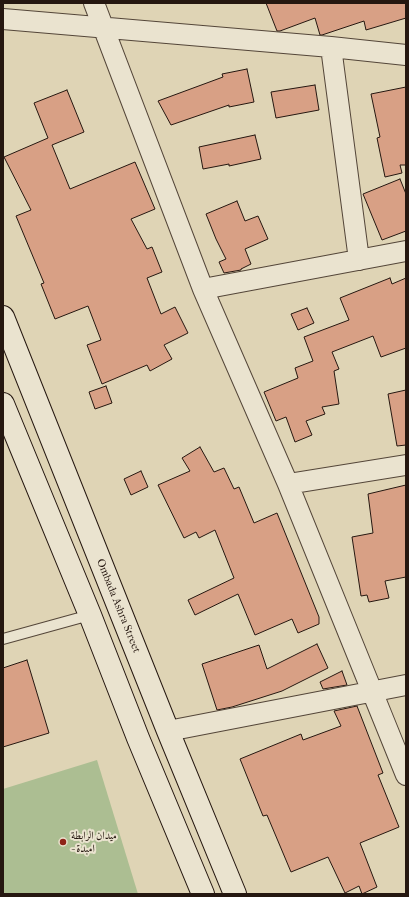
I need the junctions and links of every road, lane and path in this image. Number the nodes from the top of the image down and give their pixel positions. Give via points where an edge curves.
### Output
1 (94, 3) edge
2 (3, 19) edge
3 (103, 28) junction
4 (331, 46) junction
5 (406, 55) edge
6 (406, 251) edge
7 (359, 260) junction
8 (203, 289) junction
9 (3, 317) edge
10 (3, 404) edge
11 (406, 464) edge
12 (288, 484) junction
13 (90, 616) junction
14 (3, 638) edge
15 (406, 685) edge
16 (372, 691) junction
17 (168, 731) junction
18 (406, 775) edge
19 (203, 894) edge
20 (234, 894) edge

1 - 3 street
2 - 3 street
3 - 4 street
3 - 8 street
4 - 5 street
4 - 7 street
6 - 7 street
7 - 8 street
8 - 12 street
9 - 17 main road, Ombada Ashra Street
10 - 13 main road
11 - 12 street
12 - 16 street
13 - 14 lane
13 - 19 main road
15 - 16 street
16 - 17 street
16 - 18 street
17 - 20 main road, Ombada Ashra Street

